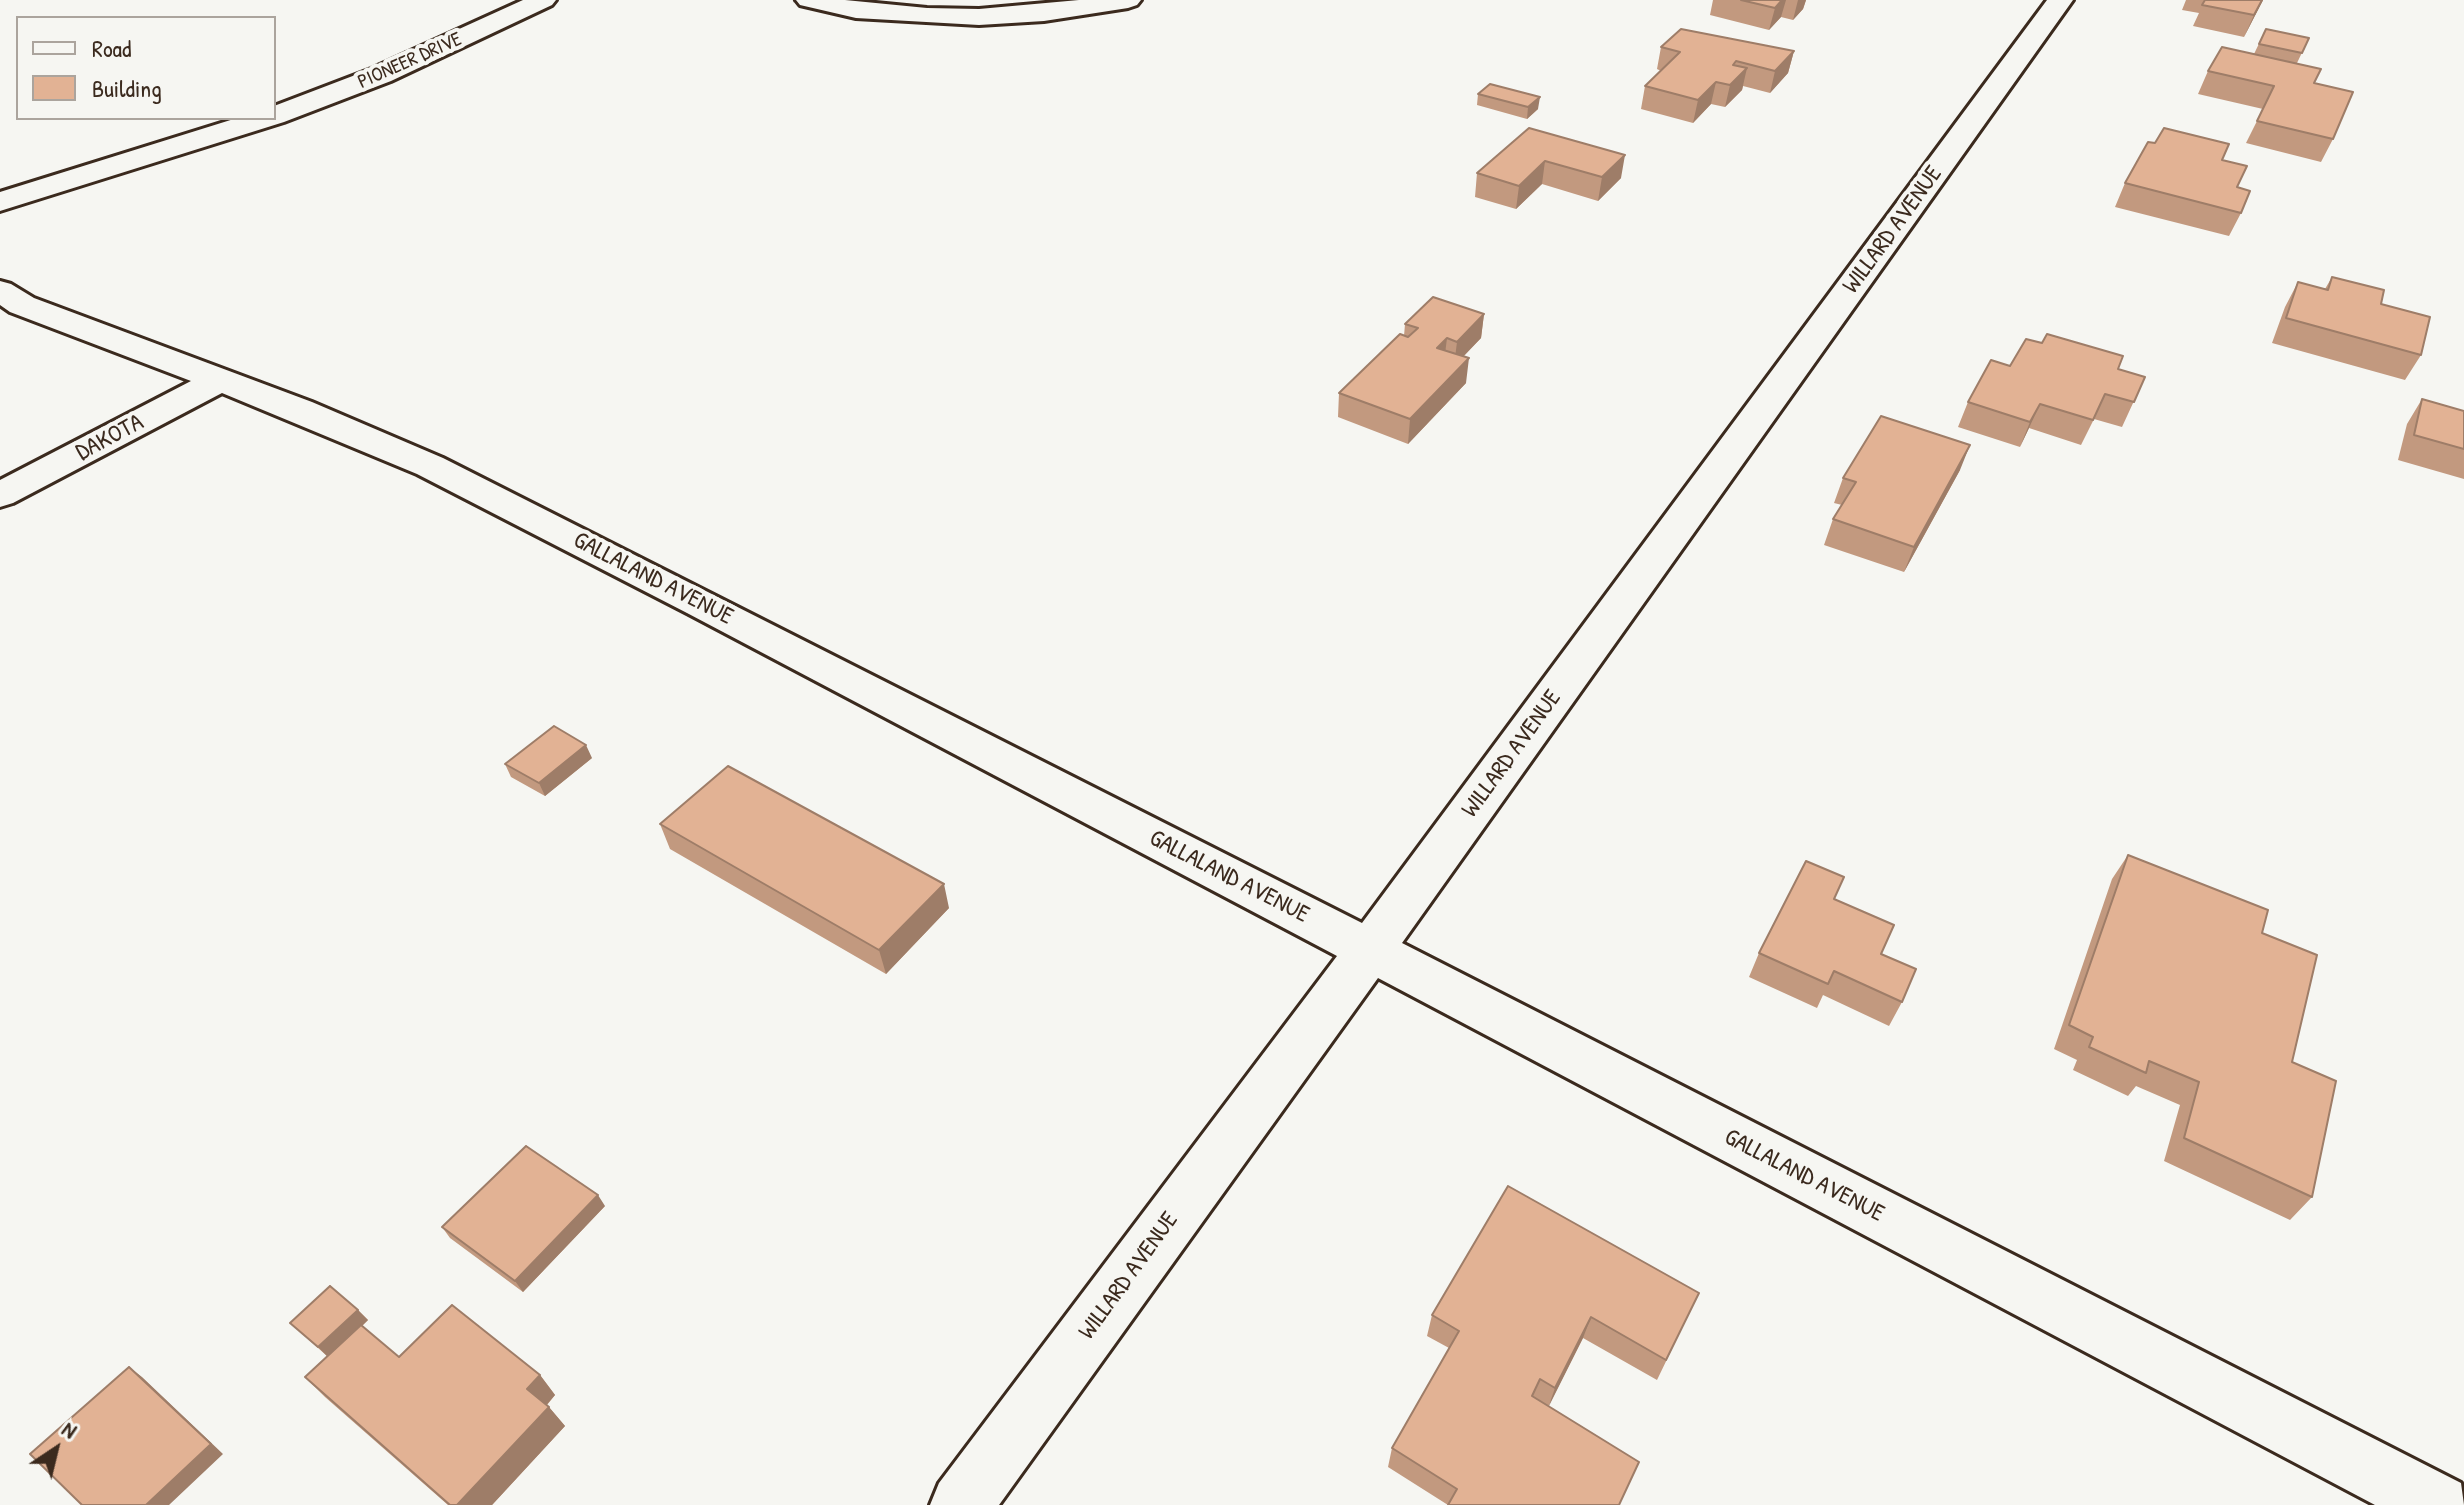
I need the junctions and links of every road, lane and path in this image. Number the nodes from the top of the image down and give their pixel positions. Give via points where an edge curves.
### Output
1 (543, 0) edge
2 (809, 0) edge
3 (1128, 0) edge
4 (2060, 0) edge
5 (276, 115) edge
6 (260, 120) edge
7 (0, 202) edge
8 (0, 291) edge
9 (220, 380) junction
10 (0, 495) edge
11 (1370, 950) junction
12 (961, 1505) edge
13 (2439, 1505) edge

1 - 5 street, PIONEER DRIVE via 381,75
2 - 3 street via 856,10 979,17
4 - 11 street, WILLARD AVENUE
6 - 7 street
8 - 9 street, GALLALAND AVENUE via 22,305
9 - 10 street, DAKOTA
9 - 11 street, GALLALAND AVENUE via 430,466
11 - 12 street, WILLARD AVENUE
11 - 13 street, GALLALAND AVENUE

